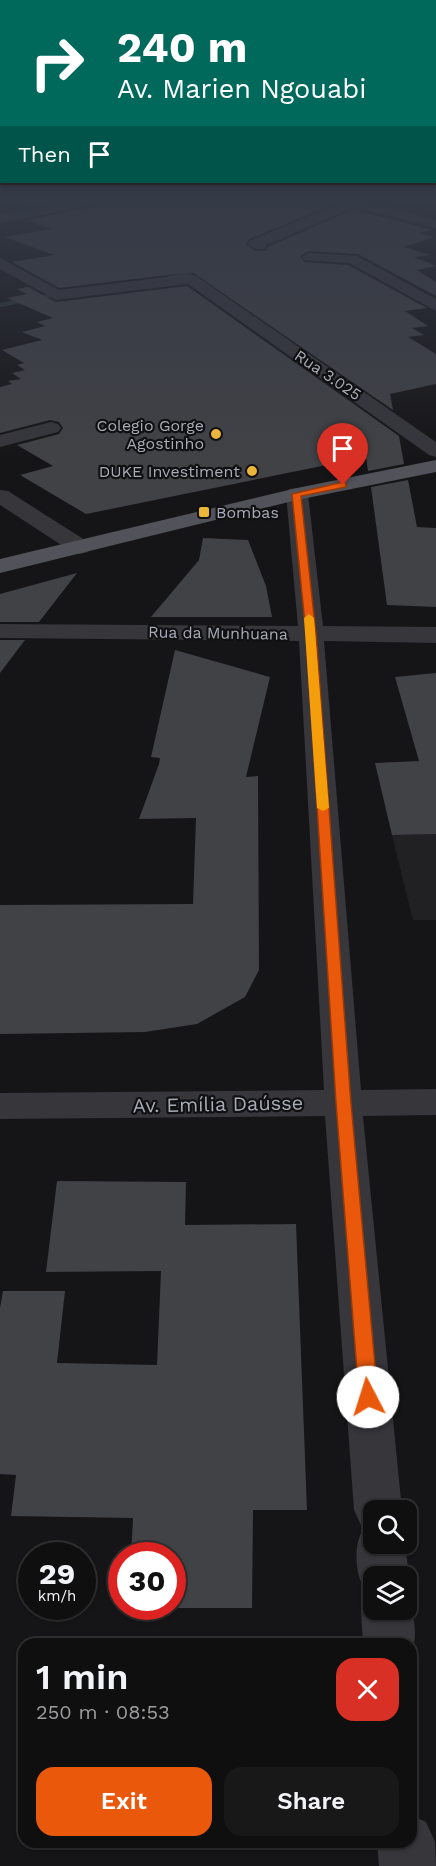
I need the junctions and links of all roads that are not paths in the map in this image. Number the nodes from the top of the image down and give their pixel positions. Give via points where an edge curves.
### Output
1 (42, 287) edge
2 (122, 287) edge
3 (204, 287) edge
4 (402, 287) edge
5 (436, 287) edge
6 (409, 291) junction
7 (436, 306) edge
8 (51, 428) dead end
9 (0, 441) edge
10 (436, 451) edge
11 (436, 466) edge
12 (297, 494) junction
13 (0, 496) edge
14 (80, 547) junction
15 (0, 566) edge
16 (0, 631) edge
17 (311, 634) junction
18 (436, 635) edge
19 (436, 1102) edge
20 (343, 1103) junction
21 (0, 1106) edge
22 (377, 1500) edge
23 (388, 1620) edge
24 (389, 1638) edge
25 (406, 1848) edge
26 (408, 1866) edge

1 - 2 street, Rua 3.025 via 56,295
3 - 10 street, Rua 3.025
4 - 6 street
5 - 6 street
6 - 7 street
8 - 9 street
11 - 12 main road
12 - 14 main road
12 - 17 street
13 - 14 street
14 - 15 main road
16 - 17 street, Rua da Munhuana
17 - 18 street, Rua da Munhuana
17 - 20 street
19 - 20 street, Av. Emília Daússe
20 - 21 street, Av. Emília Daússe
20 - 22 street
23 - 24 street
25 - 26 street

